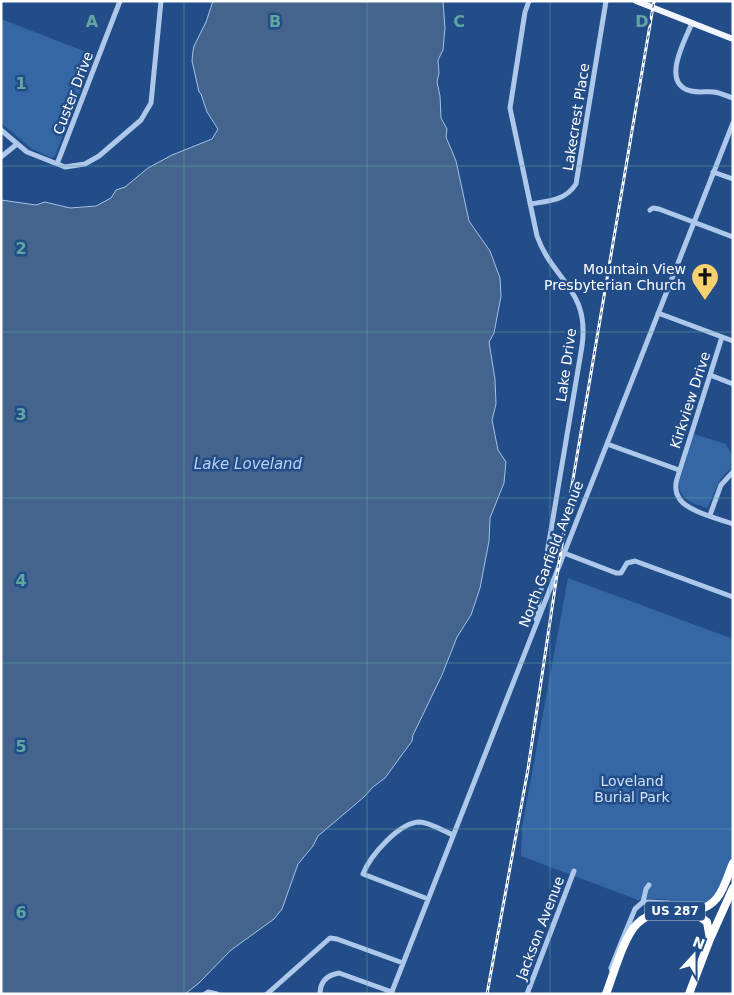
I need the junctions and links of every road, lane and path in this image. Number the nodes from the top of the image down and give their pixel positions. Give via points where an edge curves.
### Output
1 (120, 1) edge
2 (161, 1) edge
3 (529, 1) edge
4 (606, 1) edge
5 (636, 1) edge
6 (692, 23) junction
7 (733, 39) edge
8 (733, 98) edge
9 (733, 123) edge
10 (1, 130) edge
11 (17, 144) junction
12 (1, 157) edge
13 (57, 164) junction
14 (713, 172) junction
15 (733, 179) edge
16 (530, 204) junction
17 (650, 210) dead end
18 (694, 223) junction
19 (733, 237) edge
20 (658, 313) junction
21 (722, 337) junction
22 (733, 341) edge
23 (710, 375) junction
24 (733, 384) edge
25 (607, 444) junction
26 (679, 470) junction
27 (733, 472) edge
28 (710, 515) junction
29 (733, 524) edge
30 (564, 552) junction
31 (733, 597) edge
32 (535, 627) junction
33 (453, 835) junction
34 (733, 863) edge
35 (574, 871) dead end
36 (649, 885) dead end
37 (733, 888) edge
38 (428, 899) junction
39 (643, 902) junction
40 (677, 911) junction
41 (687, 912) junction
42 (710, 939) junction
43 (403, 963) junction
44 (614, 974) junction
45 (391, 993) edge
46 (205, 994) edge
47 (217, 994) edge
48 (267, 994) edge
49 (320, 994) edge
50 (527, 994) edge
51 (606, 994) edge
52 (689, 994) edge

1 - 13 street, Custer Drive
2 - 13 street via 152,98 147,112 92,162 70,167
3 - 16 street, Lake Drive via 510,108
4 - 16 street, Lakecrest Place via 576,184 561,198
5 - 6 main road
6 - 7 main road
6 - 8 street via 677,62 678,81 688,90 714,92
9 - 14 street, North Garfield Avenue
10 - 11 street
11 - 12 street
11 - 13 street via 31,154
14 - 15 street
14 - 18 street, North Garfield Avenue
16 - 32 street, Lake Drive via 538,241 579,303 584,325
17 - 18 street via 659,209
18 - 19 street
18 - 20 street, North Garfield Avenue
20 - 21 street
20 - 25 street, North Garfield Avenue
21 - 22 street
21 - 23 street, Kirkview Drive
23 - 24 street
23 - 26 street, Kirkview Drive
25 - 26 street
25 - 30 street, North Garfield Avenue
26 - 28 street, Kirkview Drive via 675,486 678,497 685,505
27 - 28 street via 721,485
28 - 29 street
30 - 31 street via 616,573 621,573 627,563 635,561
30 - 32 street, North Garfield Avenue
32 - 33 street, North Garfield Avenue
33 - 38 street, North Garfield Avenue
33 - 38 street via 424,823 408,824 377,851 363,874
34 - 41 highway, US 287 via 717,898 706,907
35 - 50 street, Jackson Avenue
36 - 39 street
37 - 42 highway, US 287
38 - 43 street, North Garfield Avenue
39 - 40 street via 669,903
39 - 44 street via 635,909 621,942 611,968
40 - 41 highway, US 287
40 - 44 highway, US 287 via 658,912 642,919 629,935
41 - 42 highway via 707,922
42 - 52 highway, US 287
43 - 45 street, North Garfield Avenue
43 - 48 street via 330,938
44 - 51 highway, US 287
45 - 49 street via 339,973 324,980
46 - 47 street

